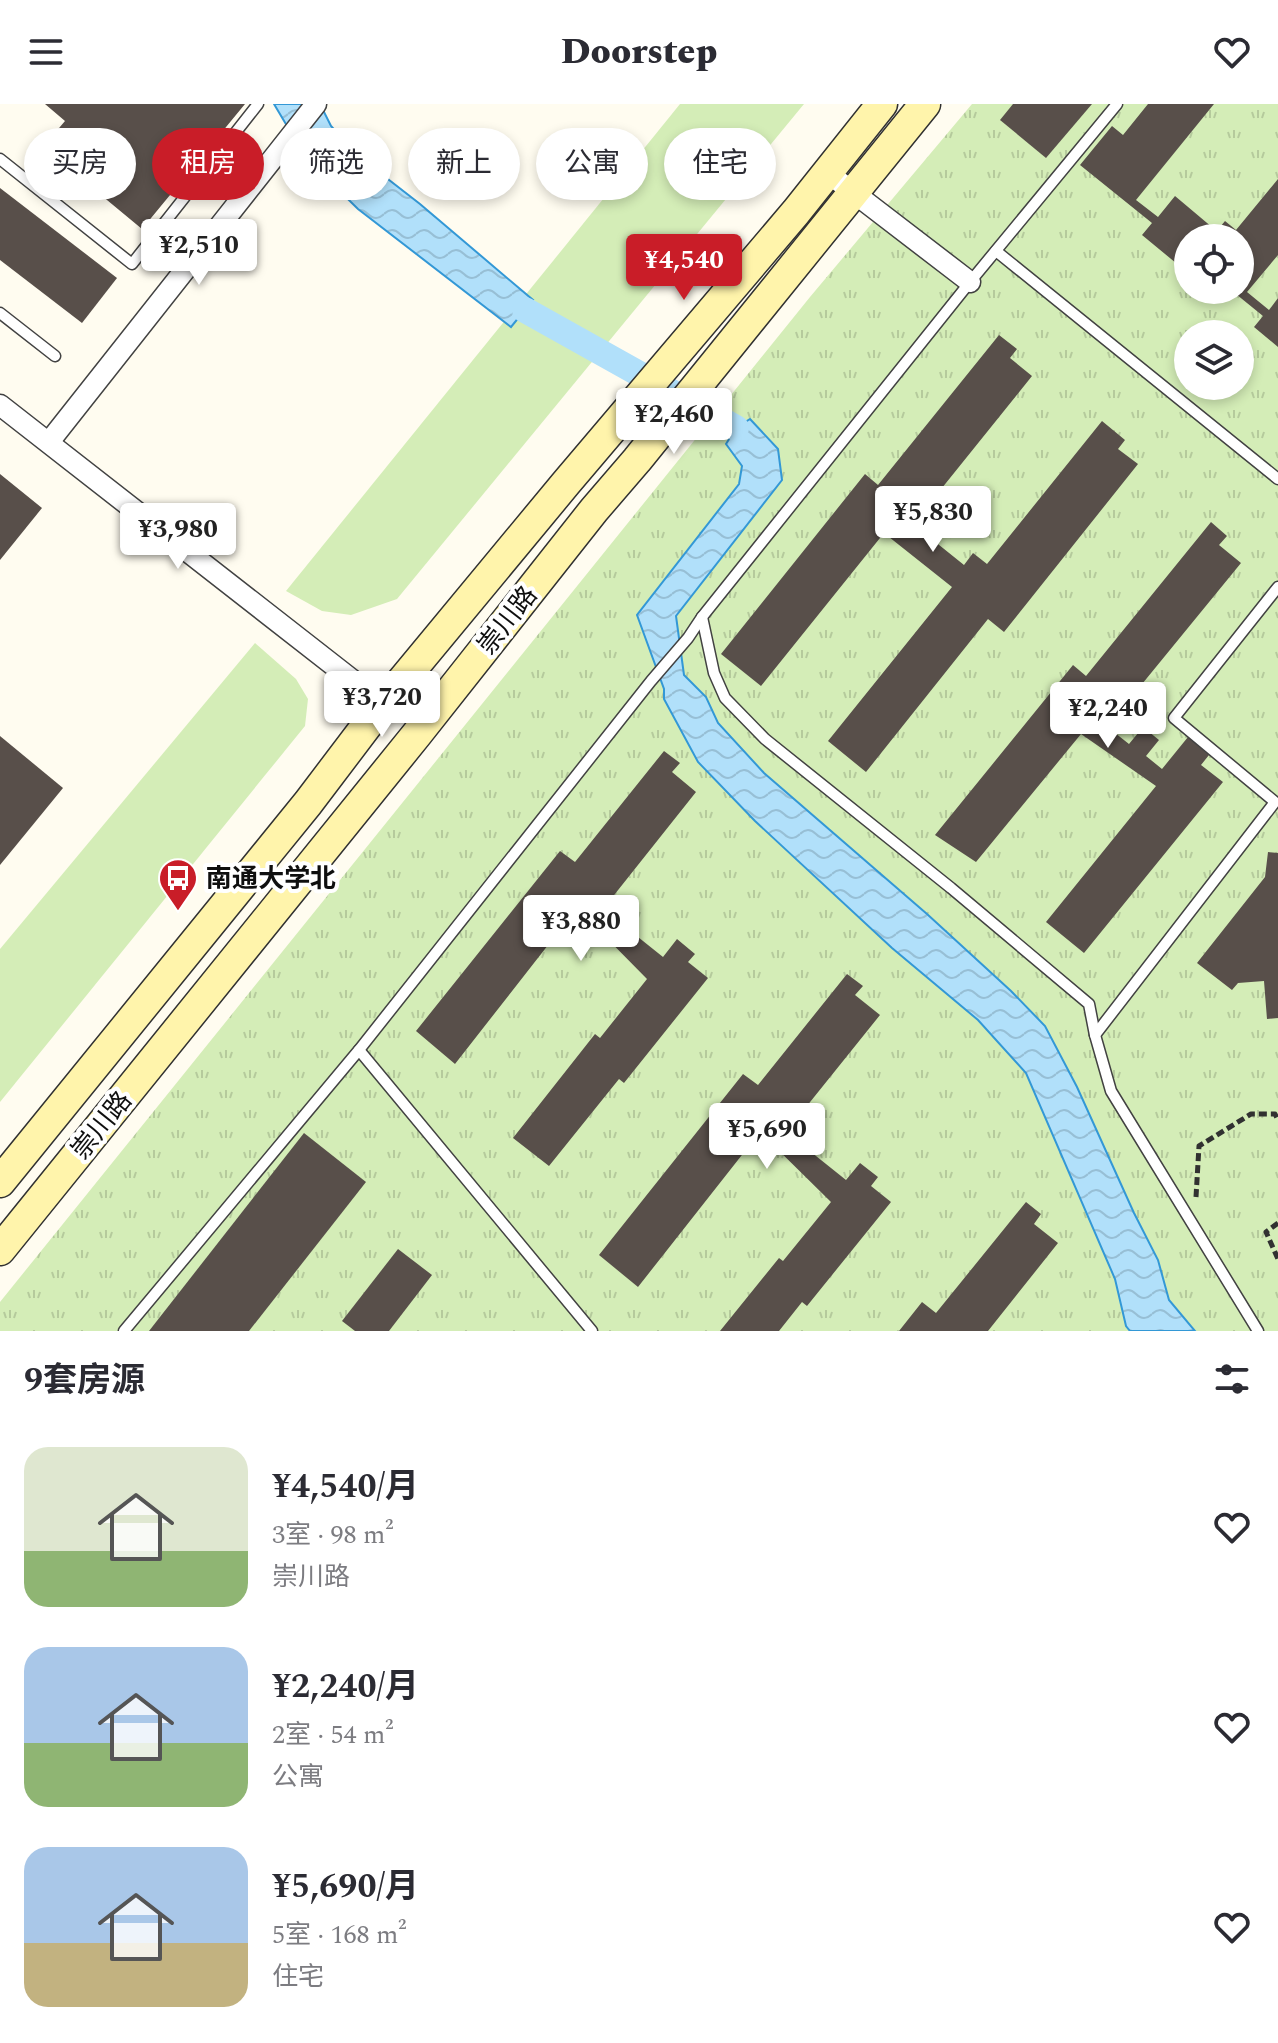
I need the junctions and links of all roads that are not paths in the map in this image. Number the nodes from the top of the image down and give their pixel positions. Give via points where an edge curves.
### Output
1 (258, 104) edge
2 (316, 104) edge
3 (882, 104) edge
4 (925, 104) edge
5 (1117, 104) edge
6 (0, 159) edge
7 (828, 173) junction
8 (853, 192) junction
9 (996, 251) junction
10 (970, 282) junction
11 (0, 313) edge
12 (55, 356) dead end
13 (0, 405) edge
14 (49, 442) junction
15 (1278, 479) edge
16 (1278, 587) edge
17 (702, 617) junction
18 (383, 704) junction
19 (417, 734) junction
20 (1095, 1035) junction
21 (359, 1050) junction
22 (0, 1182) edge
23 (0, 1250) edge
24 (124, 1331) edge
25 (592, 1331) edge
26 (1258, 1331) edge

1 - 6 lane via 132,264
2 - 14 street
3 - 7 main road, 崇川路
4 - 8 main road, 崇川路
5 - 9 lane
7 - 8 street
7 - 18 main road, 崇川路
8 - 10 street
8 - 19 main road, 崇川路
9 - 10 lane
9 - 15 lane
10 - 17 lane
11 - 12 lane
13 - 14 street
14 - 18 street
16 - 20 lane via 1174,718 1275,802
17 - 20 lane via 725,698 765,739 1089,1004
17 - 21 lane
18 - 19 main road
18 - 22 main road, 崇川路
19 - 23 main road, 崇川路
20 - 26 lane via 1111,1091
21 - 24 lane
21 - 25 lane

